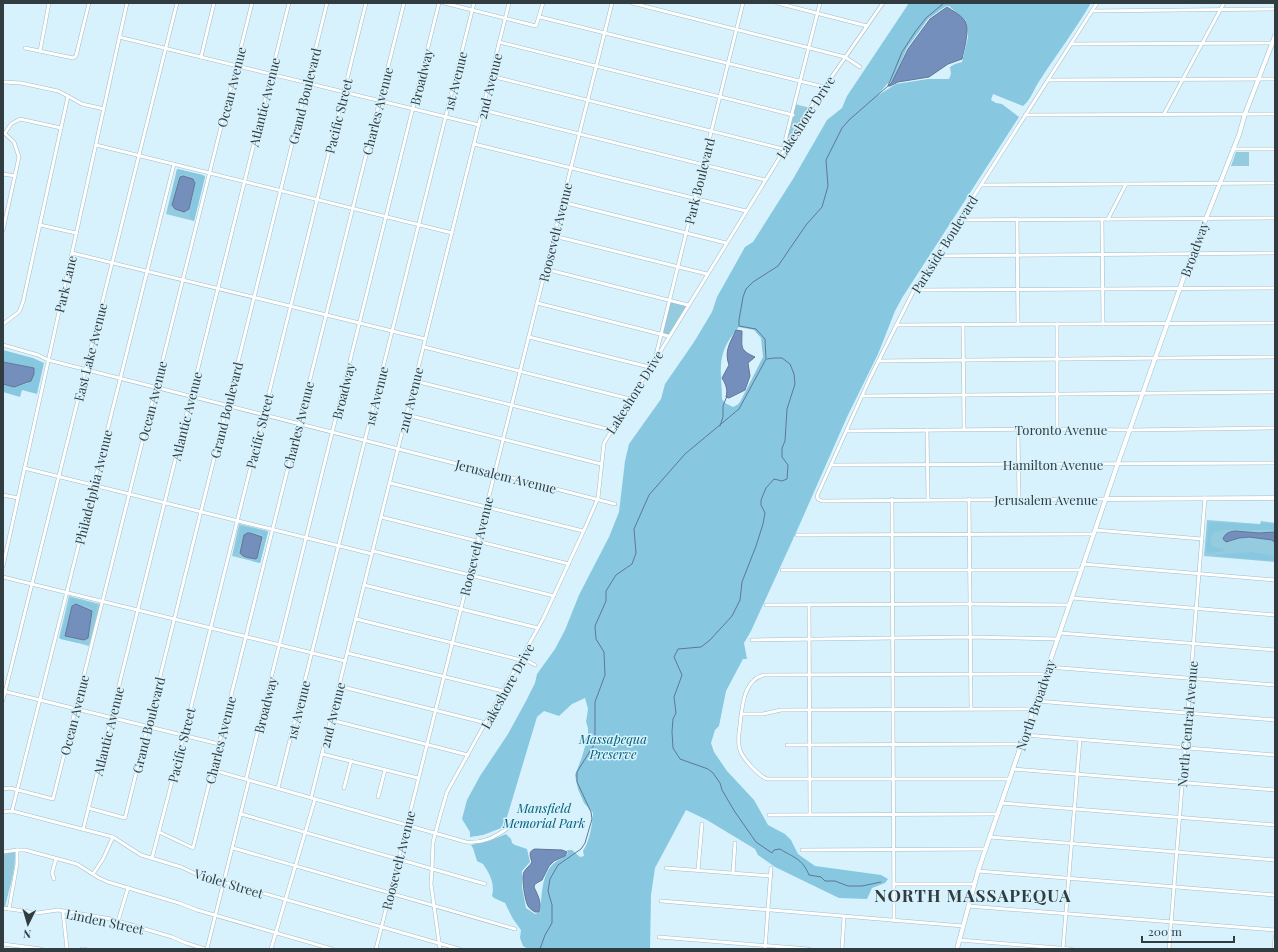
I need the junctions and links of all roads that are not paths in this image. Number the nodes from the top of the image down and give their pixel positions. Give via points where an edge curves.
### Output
1 (50, 3) edge
2 (88, 3) edge
3 (127, 3) edge
4 (177, 3) edge
5 (214, 3) edge
6 (252, 3) edge
7 (289, 3) edge
8 (327, 3) edge
9 (366, 3) edge
10 (404, 3) edge
11 (439, 3) edge
12 (444, 3) edge
13 (474, 3) edge
14 (509, 3) edge
15 (543, 3) edge
16 (612, 3) edge
17 (632, 3) edge
18 (743, 3) edge
19 (777, 3) edge
20 (820, 3) edge
21 (883, 3) edge
22 (1097, 3) edge
23 (1224, 3) edge
24 (472, 10) junction
25 (1220, 10) junction
26 (1275, 10) edge
27 (1092, 11) junction
28 (818, 13) junction
29 (540, 17) junction
30 (505, 18) junction
31 (867, 26) junction
32 (737, 29) junction
33 (605, 33) junction
34 (1275, 36) edge
35 (119, 37) junction
36 (500, 42) junction
37 (1274, 43) edge
38 (1071, 44) junction
39 (1202, 44) junction
40 (810, 47) junction
41 (25, 48) dead end
42 (166, 48) junction
43 (40, 51) junction
44 (201, 57) junction
45 (845, 57) junction
46 (728, 63) junction
47 (236, 65) junction
48 (596, 66) junction
49 (860, 67) dead end
50 (271, 74) junction
51 (491, 76) junction
52 (1183, 79) junction
53 (1259, 79) junction
54 (1275, 79) edge
55 (1048, 80) junction
56 (801, 81) junction
57 (3, 82) edge
58 (307, 83) junction
59 (824, 87) junction
60 (344, 92) junction
61 (68, 96) junction
62 (720, 97) junction
63 (588, 100) junction
64 (379, 101) junction
65 (104, 109) junction
66 (413, 109) junction
67 (483, 110) junction
68 (1164, 114) junction
69 (1245, 114) junction
70 (1275, 114) edge
71 (793, 115) junction
72 (1025, 115) junction
73 (446, 117) junction
74 (479, 126) junction
75 (61, 128) junction
76 (711, 131) junction
77 (4, 132) edge
78 (579, 134) junction
79 (474, 144) junction
80 (96, 145) junction
81 (784, 149) junction
82 (1233, 149) junction
83 (1275, 149) edge
84 (139, 155) junction
85 (174, 164) junction
86 (703, 165) junction
87 (571, 168) junction
88 (209, 172) junction
89 (3, 174) edge
90 (15, 176) junction
91 (765, 180) junction
92 (245, 181) junction
93 (1219, 183) junction
94 (1275, 183) edge
95 (1126, 184) junction
96 (981, 185) junction
97 (281, 190) junction
98 (317, 199) junction
99 (694, 199) junction
100 (562, 202) junction
101 (352, 208) junction
102 (746, 211) junction
103 (5, 215) edge
104 (386, 216) junction
105 (1205, 218) junction
106 (1275, 218) edge
107 (1017, 219) junction
108 (1102, 219) junction
109 (1108, 219) junction
110 (958, 220) junction
111 (419, 224) junction
112 (40, 225) junction
113 (3, 230) edge
114 (686, 232) junction
115 (76, 233) junction
116 (452, 233) junction
117 (554, 236) junction
118 (726, 242) junction
119 (72, 253) junction
120 (1275, 253) edge
121 (1103, 254) junction
122 (1192, 254) junction
123 (1018, 255) junction
124 (935, 256) junction
125 (112, 262) junction
126 (678, 266) junction
127 (545, 269) junction
128 (147, 271) junction
129 (707, 274) junction
130 (183, 280) junction
131 (218, 288) junction
132 (1275, 288) edge
133 (1103, 289) junction
134 (1179, 289) junction
135 (914, 290) junction
136 (1018, 290) junction
137 (254, 297) junction
138 (669, 300) junction
139 (537, 303) junction
140 (688, 305) junction
141 (290, 306) junction
142 (326, 315) junction
143 (1168, 323) junction
144 (1275, 323) edge
145 (3, 324) edge
146 (360, 324) junction
147 (963, 324) junction
148 (1018, 324) junction
149 (1057, 324) junction
150 (1103, 324) junction
151 (896, 325) junction
152 (392, 332) junction
153 (661, 334) junction
154 (668, 336) junction
155 (528, 337) junction
156 (425, 339) junction
157 (3, 345) edge
158 (424, 347) junction
159 (1275, 357) edge
160 (1155, 358) junction
161 (655, 359) junction
162 (1057, 359) junction
163 (48, 360) junction
164 (964, 360) junction
165 (878, 361) junction
166 (649, 368) junction
167 (85, 369) junction
168 (520, 371) junction
169 (120, 378) junction
170 (415, 381) junction
171 (156, 387) junction
172 (1275, 392) edge
173 (1057, 394) junction
174 (1143, 394) junction
175 (964, 395) junction
176 (191, 396) junction
177 (862, 396) junction
178 (630, 399) junction
179 (227, 405) junction
180 (512, 405) junction
181 (263, 415) junction
182 (407, 415) junction
183 (299, 424) junction
184 (1275, 428) edge
185 (964, 429) junction
186 (1018, 429) junction
187 (1057, 429) junction
188 (611, 430) junction
189 (847, 430) junction
190 (927, 430) junction
191 (1131, 430) junction
192 (332, 432) junction
193 (503, 439) junction
194 (365, 440) junction
195 (398, 449) junction
196 (1275, 463) edge
197 (601, 464) junction
198 (928, 464) junction
199 (1019, 464) junction
200 (1118, 464) junction
201 (832, 465) junction
202 (24, 468) junction
203 (494, 473) junction
204 (59, 476) junction
205 (390, 483) junction
206 (94, 485) junction
207 (129, 494) junction
208 (3, 495) edge
209 (18, 498) junction
210 (1106, 498) junction
211 (1205, 498) junction
212 (1275, 498) edge
213 (598, 499) junction
214 (818, 499) joint
215 (892, 499) junction
216 (928, 499) junction
217 (969, 499) junction
218 (1019, 499) junction
219 (164, 502) junction
220 (615, 504) dead end
221 (486, 507) junction
222 (200, 511) junction
223 (381, 517) junction
224 (237, 521) junction
225 (272, 529) junction
226 (584, 531) junction
227 (1094, 532) junction
228 (892, 534) junction
229 (970, 534) junction
230 (798, 535) dead end
231 (306, 538) junction
232 (1202, 539) junction
233 (478, 541) junction
234 (339, 546) junction
235 (372, 552) junction
236 (569, 564) junction
237 (1083, 564) junction
238 (3, 566) edge
239 (970, 569) junction
240 (782, 570) dead end
241 (892, 570) junction
242 (1082, 570) junction
243 (1199, 574) junction
244 (469, 575) junction
245 (3, 577) edge
246 (1275, 580) edge
247 (32, 583) junction
248 (364, 585) junction
249 (67, 592) junction
250 (554, 596) junction
251 (1072, 598) junction
252 (103, 601) junction
253 (893, 604) junction
254 (970, 604) junction
255 (766, 605) dead end
256 (809, 605) junction
257 (1070, 605) junction
258 (1196, 608) junction
259 (461, 609) junction
260 (138, 610) junction
261 (1275, 615) edge
262 (174, 619) junction
263 (356, 619) junction
264 (210, 628) junction
265 (538, 628) junction
266 (1060, 633) junction
267 (246, 637) junction
268 (970, 637) junction
269 (892, 639) junction
270 (1058, 639) junction
271 (752, 640) dead end
272 (810, 640) junction
273 (452, 643) junction
274 (1193, 643) junction
275 (280, 645) junction
276 (1275, 650) edge
277 (312, 653) junction
278 (348, 653) junction
279 (521, 659) junction
280 (345, 661) junction
281 (535, 665) dead end
282 (1048, 667) junction
283 (893, 674) junction
284 (970, 674) junction
285 (1046, 674) junction
286 (810, 675) junction
287 (444, 676) junction
288 (1190, 678) junction
289 (1275, 685) edge
290 (339, 686) junction
291 (4, 691) edge
292 (503, 691) junction
293 (3, 700) edge
294 (40, 700) junction
295 (1036, 701) junction
296 (76, 709) junction
297 (893, 709) junction
298 (971, 709) junction
299 (1034, 709) junction
300 (435, 710) junction
301 (810, 710) junction
302 (1188, 713) junction
303 (742, 714) junction
304 (111, 717) junction
305 (331, 720) junction
306 (1275, 720) edge
307 (486, 723) junction
308 (147, 726) junction
309 (184, 735) junction
310 (1025, 735) junction
311 (1080, 739) junction
312 (219, 744) junction
313 (427, 744) junction
314 (893, 744) junction
315 (1022, 744) junction
316 (787, 745) dead end
317 (810, 745) junction
318 (1185, 748) junction
319 (322, 754) junction
320 (468, 755) junction
321 (1275, 755) edge
322 (351, 761) junction
323 (1013, 769) junction
324 (213, 770) junction
325 (385, 770) junction
326 (1078, 774) junction
327 (418, 778) junction
328 (893, 779) junction
329 (1010, 779) junction
330 (248, 780) junction
331 (810, 780) junction
332 (1182, 782) junction
333 (278, 788) junction
334 (344, 788) dead end
335 (3, 789) edge
336 (18, 790) junction
337 (1275, 790) edge
338 (378, 797) dead end
339 (313, 798) junction
340 (1001, 803) junction
341 (88, 808) junction
342 (1075, 809) junction
343 (12, 811) junction
344 (3, 812) edge
345 (241, 814) junction
346 (894, 814) junction
347 (998, 814) junction
348 (769, 815) dead end
349 (810, 815) junction
350 (1179, 818) junction
351 (702, 824) dead end
352 (406, 825) junction
353 (1275, 825) edge
354 (508, 828) dead end
355 (83, 830) junction
356 (159, 832) junction
357 (305, 832) junction
358 (435, 833) junction
359 (113, 837) junction
360 (990, 837) junction
361 (735, 843) dead end
362 (1072, 844) junction
363 (232, 848) junction
364 (894, 849) junction
365 (986, 849) junction
366 (17, 850) junction
367 (802, 850) dead end
368 (3, 852) edge
369 (1176, 852) junction
370 (152, 858) junction
371 (56, 859) junction
372 (398, 859) junction
373 (1275, 860) edge
374 (295, 866) junction
375 (666, 868) dead end
376 (771, 868) dead end
377 (432, 869) junction
378 (698, 870) junction
379 (978, 871) junction
380 (733, 873) junction
381 (93, 874) junction
382 (771, 876) junction
383 (54, 879) dead end
384 (1069, 879) junction
385 (224, 882) junction
386 (485, 884) dead end
387 (894, 884) junction
388 (974, 884) junction
389 (1174, 887) junction
390 (128, 888) junction
391 (390, 893) junction
392 (1274, 895) edge
393 (286, 899) junction
394 (661, 901) dead end
395 (434, 906) junction
396 (968, 906) junction
397 (3, 908) edge
398 (9, 909) junction
399 (768, 911) junction
400 (63, 912) junction
401 (1066, 913) junction
402 (216, 916) junction
403 (844, 917) junction
404 (118, 921) junction
405 (894, 921) junction
406 (1171, 922) junction
407 (963, 926) junction
408 (381, 927) junction
409 (515, 928) dead end
410 (1275, 930) edge
411 (276, 933) junction
412 (660, 937) dead end
413 (1275, 937) edge
414 (959, 940) junction
415 (3, 944) edge
416 (440, 944) junction
417 (765, 947) edge
418 (40, 949) edge
419 (67, 949) edge
420 (206, 949) edge
421 (271, 949) edge
422 (332, 949) edge
423 (376, 949) edge
424 (440, 949) edge
425 (458, 949) edge
426 (808, 949) edge
427 (842, 949) edge
428 (957, 949) edge
429 (1064, 949) edge
430 (1071, 949) edge
431 (1169, 949) edge
432 (1274, 949) edge

1 - 43 street
2 - 43 street via 76,56 73,58
3 - 35 street, Park Lane
4 - 42 street, East Lake Avenue
5 - 44 street
6 - 47 street, Ocean Avenue
7 - 50 street, Atlantic Avenue
8 - 58 street, Grand Boulevard
9 - 60 street, Pacific Street
10 - 64 street, Charles Avenue
11 - 66 street, Broadway
12 - 24 street
13 - 24 street, 1st Avenue
14 - 30 street, 2nd Avenue
15 - 29 street
16 - 33 street, Roosevelt Avenue
17 - 32 street
18 - 32 street, Park Boulevard
19 - 28 street
20 - 28 street
21 - 31 street, Lakeshore Drive
22 - 27 street, Parkside Boulevard
23 - 25 street
24 - 30 street
24 - 73 street, 1st Avenue
25 - 26 street
25 - 27 street
25 - 39 street
27 - 38 street, Parkside Boulevard
28 - 31 street
28 - 40 street
29 - 30 street via 536,26
29 - 33 street
30 - 36 street, 2nd Avenue
31 - 45 street, Lakeshore Drive
32 - 40 street
32 - 46 street, Park Boulevard
33 - 46 street
33 - 48 street, Roosevelt Avenue
34 - 37 main road, Broadway
35 - 42 street
35 - 65 street, Park Lane
36 - 48 street
36 - 51 street, 2nd Avenue
37 - 39 street
37 - 53 main road, Broadway
38 - 39 street
38 - 55 street, Parkside Boulevard
39 - 52 street
40 - 45 street
40 - 56 street
41 - 43 street
42 - 44 street
42 - 84 street, East Lake Avenue
44 - 47 street
45 - 49 street
45 - 59 street, Lakeshore Drive
46 - 56 street
46 - 62 street, Park Boulevard
47 - 50 street
47 - 88 street, Ocean Avenue
48 - 62 street
48 - 63 street, Roosevelt Avenue
50 - 58 street
50 - 92 street, Atlantic Avenue
51 - 63 street
51 - 67 street, 2nd Avenue
52 - 53 street
52 - 55 street
52 - 68 street
53 - 54 street
53 - 69 main road, Broadway
55 - 72 street, Parkside Boulevard
56 - 59 street
56 - 71 street
57 - 61 street via 21,83 58,91
58 - 60 street
58 - 97 street, Grand Boulevard
59 - 81 street, Lakeshore Drive
60 - 64 street
60 - 98 street, Pacific Street
61 - 65 street via 82,104
61 - 75 street
62 - 71 street
62 - 76 street, Park Boulevard
63 - 76 street
63 - 78 street, Roosevelt Avenue
64 - 66 street
64 - 101 street, Charles Avenue
65 - 80 street, Park Lane
66 - 73 street
66 - 104 street, Broadway
67 - 74 street, 2nd Avenue
67 - 78 street
68 - 69 street
68 - 72 street
69 - 70 street
69 - 82 main road, Broadway
71 - 81 street
72 - 96 street, Parkside Boulevard
73 - 74 street
73 - 111 street, 1st Avenue
74 - 79 street, 2nd Avenue
75 - 77 street via 20,119
75 - 112 street
76 - 81 street
76 - 86 street, Park Boulevard
77 - 90 street via 14,142 18,152
78 - 86 street
78 - 87 street, Roosevelt Avenue
79 - 87 street
79 - 116 street, 2nd Avenue
80 - 84 street
80 - 115 street, Park Lane
81 - 91 street, Lakeshore Drive
82 - 83 street
82 - 93 main road, Broadway
84 - 85 street
84 - 125 street, East Lake Avenue
85 - 88 street
85 - 128 street, Philadelphia Avenue
86 - 91 street
86 - 99 street, Park Boulevard
87 - 99 street
87 - 100 street, Roosevelt Avenue
88 - 92 street
88 - 130 street, Ocean Avenue
89 - 90 street
90 - 103 street
91 - 102 street, Lakeshore Drive
92 - 97 street
92 - 131 street, Atlantic Avenue
93 - 94 street
93 - 95 street
93 - 105 main road, Broadway
95 - 96 street
95 - 109 street
96 - 110 street, Parkside Boulevard
97 - 98 street
97 - 137 street, Grand Boulevard
98 - 101 street
98 - 141 street, Pacific Street
99 - 102 street
99 - 114 street, Park Boulevard
100 - 114 street
100 - 117 street, Roosevelt Avenue
101 - 104 street
101 - 142 street, Charles Avenue
102 - 118 street, Lakeshore Drive
103 - 113 street
104 - 111 street
104 - 146 street, Broadway
105 - 106 street
105 - 109 street
105 - 122 main road, Broadway
107 - 108 street
107 - 110 street
107 - 123 street
108 - 109 street
108 - 121 street
110 - 124 street, Parkside Boulevard
111 - 116 street
111 - 152 street, 1st Avenue
112 - 115 street
112 - 145 street via 22,307
114 - 118 street
114 - 126 street, Park Boulevard
115 - 119 street, Park Lane
116 - 156 street, 2nd Avenue
117 - 126 street
117 - 127 street, Roosevelt Avenue
118 - 129 street, Lakeshore Drive
119 - 125 street
119 - 163 street, Park Lane
120 - 122 street
121 - 122 street
121 - 123 street
121 - 133 street
122 - 134 main road, Broadway
123 - 124 street
123 - 136 street
124 - 135 street, Parkside Boulevard
125 - 128 street
125 - 167 street, East Lake Avenue
126 - 129 street
126 - 138 street, Park Boulevard
127 - 138 street
127 - 139 street, Roosevelt Avenue
128 - 130 street
128 - 169 street, Philadelphia Avenue
129 - 140 street, Lakeshore Drive
130 - 131 street
130 - 171 street, Ocean Avenue
131 - 137 street
131 - 176 street, Atlantic Avenue
132 - 134 street
133 - 134 street
133 - 136 street
133 - 150 street
134 - 143 main road, Broadway
135 - 136 street
135 - 151 street, Parkside Boulevard
136 - 148 street
137 - 141 street
137 - 179 street, Grand Boulevard
138 - 140 street
138 - 153 street, Park Boulevard
139 - 153 street
139 - 155 street, Roosevelt Avenue
140 - 154 street, Lakeshore Drive
141 - 142 street
141 - 181 street, Pacific Street
142 - 146 street
142 - 183 street, Charles Avenue
143 - 144 street
143 - 150 street
143 - 160 main road, Broadway
146 - 152 street
146 - 192 street, Broadway
147 - 148 street
147 - 151 street
147 - 164 street
148 - 149 street
149 - 150 street
149 - 162 street
151 - 165 street, Parkside Boulevard
152 - 156 street
152 - 194 street, 1st Avenue
153 - 154 street
153 - 161 street, Park Boulevard
154 - 161 street, Lakeshore Drive
155 - 166 street
155 - 168 street, Roosevelt Avenue
156 - 158 street, 2nd Avenue
157 - 163 street, Jerusalem Avenue
158 - 168 street
158 - 170 street, 2nd Avenue
159 - 160 street
160 - 162 street
160 - 174 main road, Broadway
161 - 166 street, Lakeshore Drive
162 - 164 street
162 - 173 street
163 - 167 street, Jerusalem Avenue
163 - 202 street, Park Lane
164 - 165 street
164 - 175 street
165 - 177 street, Parkside Boulevard
166 - 178 street, Lakeshore Drive
167 - 169 street, Jerusalem Avenue
167 - 204 street, East Lake Avenue
168 - 178 street
168 - 180 street, Roosevelt Avenue
169 - 171 street, Jerusalem Avenue
169 - 206 street, Philadelphia Avenue
170 - 180 street
170 - 182 street, 2nd Avenue
171 - 176 street, Jerusalem Avenue
171 - 207 street, Ocean Avenue
172 - 174 street
173 - 174 street
173 - 175 street
173 - 187 street
174 - 191 main road, Broadway
175 - 177 street
175 - 185 street
176 - 179 street, Jerusalem Avenue
176 - 219 street, Atlantic Avenue
177 - 189 street, Parkside Boulevard
178 - 188 street, Lakeshore Drive
179 - 181 street, Jerusalem Avenue
179 - 222 street, Grand Boulevard
180 - 188 street
180 - 193 street, Roosevelt Avenue
181 - 183 street, Jerusalem Avenue
181 - 224 street, Pacific Street
182 - 193 street
182 - 195 street, 2nd Avenue
183 - 192 street, Jerusalem Avenue
183 - 225 street, Charles Avenue
184 - 191 street, Toronto Avenue
185 - 186 street, Toronto Avenue
185 - 190 street, Toronto Avenue
186 - 187 street, Toronto Avenue
186 - 199 street
187 - 191 street, Toronto Avenue
188 - 197 street, Lakeshore Drive via 604,443
189 - 190 street, Toronto Avenue
189 - 201 street, Parkside Boulevard
190 - 198 street
191 - 200 main road, Broadway
192 - 194 street, Jerusalem Avenue
192 - 231 street, Broadway
193 - 197 street
193 - 203 street, Roosevelt Avenue
194 - 195 street, Jerusalem Avenue
194 - 234 street, 1st Avenue
195 - 203 street, Jerusalem Avenue
195 - 205 street, 2nd Avenue
196 - 200 street, Hamilton Avenue
197 - 213 street, Lakeshore Drive
198 - 199 street, Hamilton Avenue
198 - 201 street, Hamilton Avenue
198 - 216 street
199 - 200 street, Hamilton Avenue
199 - 218 street
200 - 210 main road, North Broadway
201 - 214 street, Parkside Boulevard
202 - 204 street
202 - 209 street, Park Lane
203 - 213 street, Jerusalem Avenue
203 - 221 street, Roosevelt Avenue
204 - 206 street
204 - 247 street, East Lake Avenue
205 - 221 street
205 - 223 street, 2nd Avenue
206 - 207 street
206 - 249 street, Philadelphia Avenue
207 - 219 street
207 - 252 street, Ocean Avenue
208 - 209 street
209 - 238 street, Park Lane
210 - 211 main road, Jerusalem Avenue
210 - 218 street, Jerusalem Avenue
210 - 227 main road, North Broadway
211 - 212 main road, Jerusalem Avenue
211 - 232 street, North Central Avenue
213 - 220 street, Jerusalem Avenue
213 - 226 street, Lakeshore Drive
214 - 215 street, Jerusalem Avenue
215 - 216 street, Jerusalem Avenue
215 - 228 street
216 - 217 street, Jerusalem Avenue
217 - 218 street, Jerusalem Avenue
217 - 229 street
219 - 222 street
219 - 260 street, Atlantic Avenue
221 - 226 street
221 - 233 street, Roosevelt Avenue
222 - 224 street
222 - 262 street, Grand Boulevard
223 - 233 street
223 - 235 street, 2nd Avenue
224 - 225 street
224 - 264 street, Pacific Street
225 - 231 street
225 - 267 street, Charles Avenue
226 - 236 street, Lakeshore Drive
227 - 229 street
227 - 232 street
227 - 237 main road, North Broadway
228 - 229 street
228 - 230 street
228 - 241 street
229 - 239 street
231 - 234 street
231 - 275 street, Broadway
232 - 243 street, North Central Avenue
233 - 236 street
233 - 244 street, Roosevelt Avenue
234 - 235 street
234 - 277 street, 1st Avenue
235 - 244 street
235 - 248 street, 2nd Avenue
236 - 250 street, Lakeshore Drive
237 - 242 main road, North Broadway
237 - 243 street
239 - 241 street
239 - 242 street
239 - 254 street
240 - 241 street
241 - 253 street
242 - 251 main road, North Broadway
243 - 246 street
243 - 258 street, North Central Avenue
244 - 250 street
244 - 259 street, Roosevelt Avenue
245 - 247 street
247 - 249 street
247 - 291 street, East Lake Avenue
248 - 259 street
248 - 263 street, 2nd Avenue
249 - 252 street
249 - 294 street, Philadelphia Avenue
250 - 265 street, Lakeshore Drive
251 - 257 main road, North Broadway
251 - 258 street
252 - 260 street
252 - 296 street, Ocean Avenue
253 - 254 street
253 - 256 street
253 - 269 street
254 - 257 street
254 - 268 street
255 - 256 street
256 - 272 street
257 - 266 main road, North Broadway
258 - 261 street
258 - 274 street, North Central Avenue
259 - 265 street
259 - 273 street, Roosevelt Avenue
260 - 262 street
260 - 304 street, Atlantic Avenue
262 - 264 street
262 - 308 street, Grand Boulevard
263 - 273 street
263 - 278 street, 2nd Avenue
264 - 267 street
264 - 309 street, Pacific Street
265 - 279 street, Lakeshore Drive
266 - 270 main road, North Broadway
266 - 274 street
267 - 275 street
267 - 312 street, Charles Avenue
268 - 269 street
268 - 270 street
268 - 284 street
269 - 272 street
269 - 283 street
270 - 282 main road, North Broadway
271 - 272 street
272 - 286 street
273 - 279 street
273 - 287 street, Roosevelt Avenue
274 - 276 street
274 - 288 street, North Central Avenue
275 - 277 street
275 - 330 street, Broadway
277 - 280 street
277 - 333 street, 1st Avenue
278 - 280 street, 2nd Avenue
278 - 287 street
279 - 281 street
279 - 292 street, Lakeshore Drive
280 - 290 street, 2nd Avenue
282 - 285 main road, North Broadway
282 - 288 street
283 - 284 street
283 - 286 street
283 - 297 street
284 - 285 street
284 - 298 street
285 - 295 main road, North Broadway
286 - 301 street
286 - 303 street via 757,677 746,695
287 - 292 street
287 - 300 street, Roosevelt Avenue
288 - 289 street
288 - 302 street, North Central Avenue
290 - 300 street
290 - 305 street, 2nd Avenue
291 - 293 street, East Lake Avenue
291 - 294 street
292 - 307 street, Lakeshore Drive
294 - 296 street
294 - 336 street, Philadelphia Avenue
295 - 299 main road, North Broadway
295 - 302 street
296 - 304 street
296 - 336 street, Ocean Avenue via 53,799
297 - 298 street
297 - 301 street
297 - 314 street
298 - 299 street
299 - 310 main road, North Broadway
300 - 307 street
300 - 313 street, Roosevelt Avenue
301 - 303 street
301 - 317 street
302 - 306 street
302 - 318 street, North Central Avenue
303 - 331 street via 739,748 759,775 770,780
304 - 308 street
304 - 341 street, Atlantic Avenue
305 - 313 street
305 - 319 street, 2nd Avenue
307 - 320 street, Lakeshore Drive
308 - 309 street
308 - 341 street, Grand Boulevard via 125,818
309 - 312 street
309 - 356 street, Pacific Street
310 - 311 street
310 - 315 main road, North Broadway
311 - 318 street
311 - 326 street
312 - 324 street, Charles Avenue
313 - 320 street
313 - 327 street, Roosevelt Avenue
314 - 315 street
314 - 317 street
314 - 328 street
315 - 323 main road, North Broadway
316 - 317 street
317 - 331 street
318 - 321 street
318 - 332 street, North Central Avenue
319 - 322 street
319 - 339 street, 2nd Avenue
320 - 358 street, Lakeshore Drive via 447,792
322 - 325 street
322 - 334 street
323 - 326 street
323 - 329 main road, North Broadway
324 - 330 street
324 - 356 street, Charles Avenue via 193,848
325 - 327 street
325 - 338 street
326 - 332 street
326 - 342 street
327 - 352 street, Roosevelt Avenue
328 - 329 street
328 - 331 street
328 - 346 street
329 - 340 main road, North Broadway
330 - 333 street
330 - 345 street, Broadway
331 - 349 street
332 - 337 street
332 - 350 street, North Central Avenue
333 - 339 street
335 - 336 street
336 - 343 street, Philadelphia Avenue
339 - 352 street
339 - 357 street, 2nd Avenue
340 - 342 street
340 - 347 main road, North Broadway
341 - 355 street, Atlantic Avenue
342 - 350 street
342 - 362 street
343 - 344 street, Violet Street
343 - 355 street, Violet Street
345 - 357 street
345 - 363 street, Broadway
346 - 347 street
346 - 349 street
346 - 364 street
347 - 360 main road, North Broadway
348 - 349 street
350 - 353 street
350 - 369 street, North Central Avenue
351 - 378 street
352 - 358 street
352 - 372 street, Roosevelt Avenue
354 - 358 street via 498,835 476,843
355 - 359 street, Violet Street
356 - 370 street, Pacific Street
357 - 372 street
357 - 374 street, 2nd Avenue
358 - 377 street, Lakeshore Drive
359 - 370 street, Violet Street via 141,855
359 - 381 street
360 - 362 street
360 - 365 main road, North Broadway
361 - 380 street
362 - 369 street
362 - 384 street
363 - 374 street
363 - 385 street, Broadway
364 - 365 street
364 - 367 street
364 - 387 street
365 - 379 main road, North Broadway
366 - 368 street
366 - 371 street via 26,850
366 - 398 street
369 - 373 street
369 - 389 street, North Central Avenue
370 - 385 street, Violet Street
371 - 381 street via 77,864
371 - 383 street via 52,873
372 - 377 street
372 - 391 street, Roosevelt Avenue
374 - 391 street
374 - 393 street, 2nd Avenue
375 - 378 street
376 - 382 street
377 - 386 street
377 - 395 street, Lakeshore Drive
378 - 380 street
379 - 384 street
379 - 388 main road, North Broadway
380 - 382 street
381 - 390 street
382 - 399 street
384 - 389 street
384 - 401 street
385 - 393 street, Violet Street
385 - 402 street, Broadway
387 - 388 street
387 - 405 street
388 - 396 main road, North Broadway
389 - 392 street
389 - 406 street, North Central Avenue
390 - 402 street
390 - 404 street
391 - 395 street
391 - 408 street, Roosevelt Avenue
393 - 408 street, Violet Street
393 - 411 street, 2nd Avenue
394 - 399 street
395 - 409 street
395 - 416 street, Lakeshore Drive
396 - 401 street
396 - 407 main road, North Broadway
397 - 398 street, Linden Street
398 - 400 street, Linden Street via 37,913
399 - 403 street
399 - 417 street
400 - 404 street, Linden Street
400 - 419 street
401 - 406 street
401 - 429 street
402 - 411 street
402 - 420 street, Broadway
403 - 405 street
403 - 427 street
404 - 420 street, Linden Street
405 - 407 street
406 - 410 street
406 - 431 street, North Central Avenue
407 - 414 main road, North Broadway
408 - 416 street, Violet Street
408 - 423 street, Roosevelt Avenue
411 - 421 street, 2nd Avenue
411 - 422 street
412 - 417 street
413 - 432 street
414 - 428 main road, North Broadway
414 - 429 street
415 - 418 street
416 - 424 street, Lakeshore Drive
416 - 425 street, Violet Street
417 - 426 street
429 - 430 street

